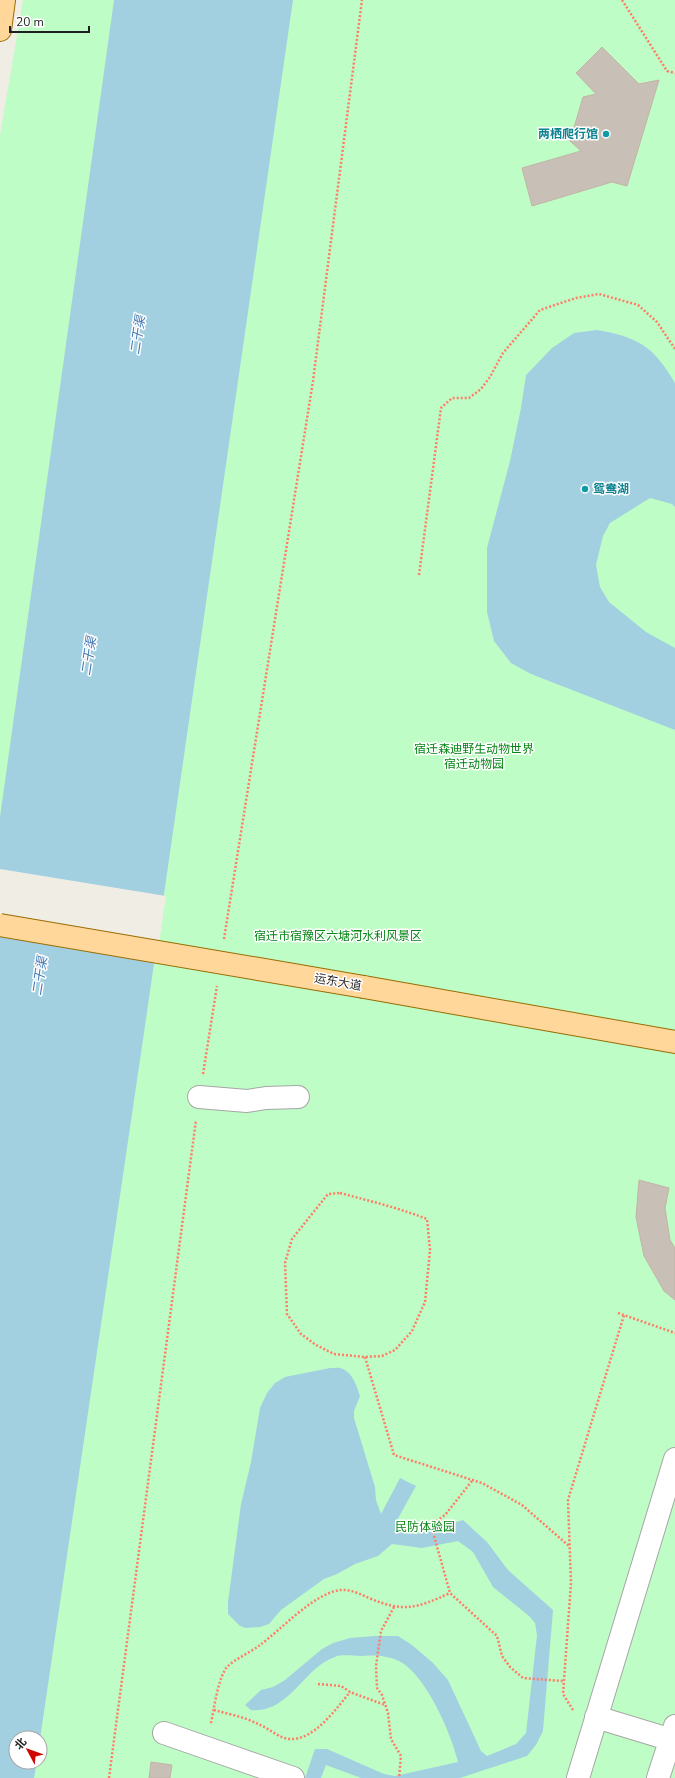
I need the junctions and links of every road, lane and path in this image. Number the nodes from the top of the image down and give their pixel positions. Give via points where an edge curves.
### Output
1 (4, 0) edge
2 (362, 0) edge
3 (622, 0) edge
4 (0, 30) edge
5 (675, 73) edge
6 (675, 349) edge
7 (419, 574) dead end
8 (0, 925) edge
9 (224, 940) dead end
10 (218, 979) dead end
11 (675, 1042) edge
12 (199, 1097) junction
13 (298, 1097) dead end
14 (618, 1313) dead end
15 (624, 1315) junction
16 (675, 1333) edge
17 (365, 1357) junction
18 (675, 1458) edge
19 (472, 1480) junction
20 (569, 1547) junction
21 (450, 1593) junction
22 (394, 1607) junction
23 (564, 1681) junction
24 (318, 1684) dead end
25 (350, 1692) junction
26 (385, 1705) junction
27 (214, 1710) junction
28 (596, 1717) junction
29 (164, 1733) dead end
30 (674, 1736) edge
31 (205, 1747) junction
32 (109, 1778) edge
33 (293, 1778) edge
34 (399, 1778) edge
35 (578, 1778) edge
36 (658, 1778) edge

1 - 4 main road
2 - 9 path via 313,381
3 - 5 path via 667,71
6 - 7 path via 657,322 638,306 599,294 576,298 540,310 503,353 481,389 469,398 452,398 441,408
8 - 11 main road, 运东大道, bridge
10 - 12 path
12 - 13 lane via 247,1101
12 - 32 path
14 - 15 path
15 - 16 path
15 - 20 path via 568,1500
17 - 17 path via 334,1354 316,1345 301,1334 287,1314 285,1262 292,1239 328,1194 340,1193 373,1203 390,1205 427,1219 430,1250 425,1302 412,1331 396,1350 382,1356
17 - 19 path via 394,1456
18 - 28 lane
19 - 20 path via 522,1505
19 - 21 path via 445,1515 431,1525
20 - 23 path via 571,1583
21 - 22 path via 419,1606
21 - 23 path via 491,1629 497,1636 502,1656 523,1678
22 - 26 path via 381,1631 376,1666 377,1688
22 - 27 path via 340,1590 322,1596 227,1668 221,1680
23 - 28 path via 563,1694 574,1711
24 - 25 path via 341,1686
25 - 26 path
25 - 27 path via 330,1718 306,1735 292,1739 280,1736 258,1723
26 - 34 path via 392,1740 401,1756
27 - 31 path
28 - 30 lane
28 - 35 lane
29 - 31 lane
30 - 36 lane
31 - 33 lane

